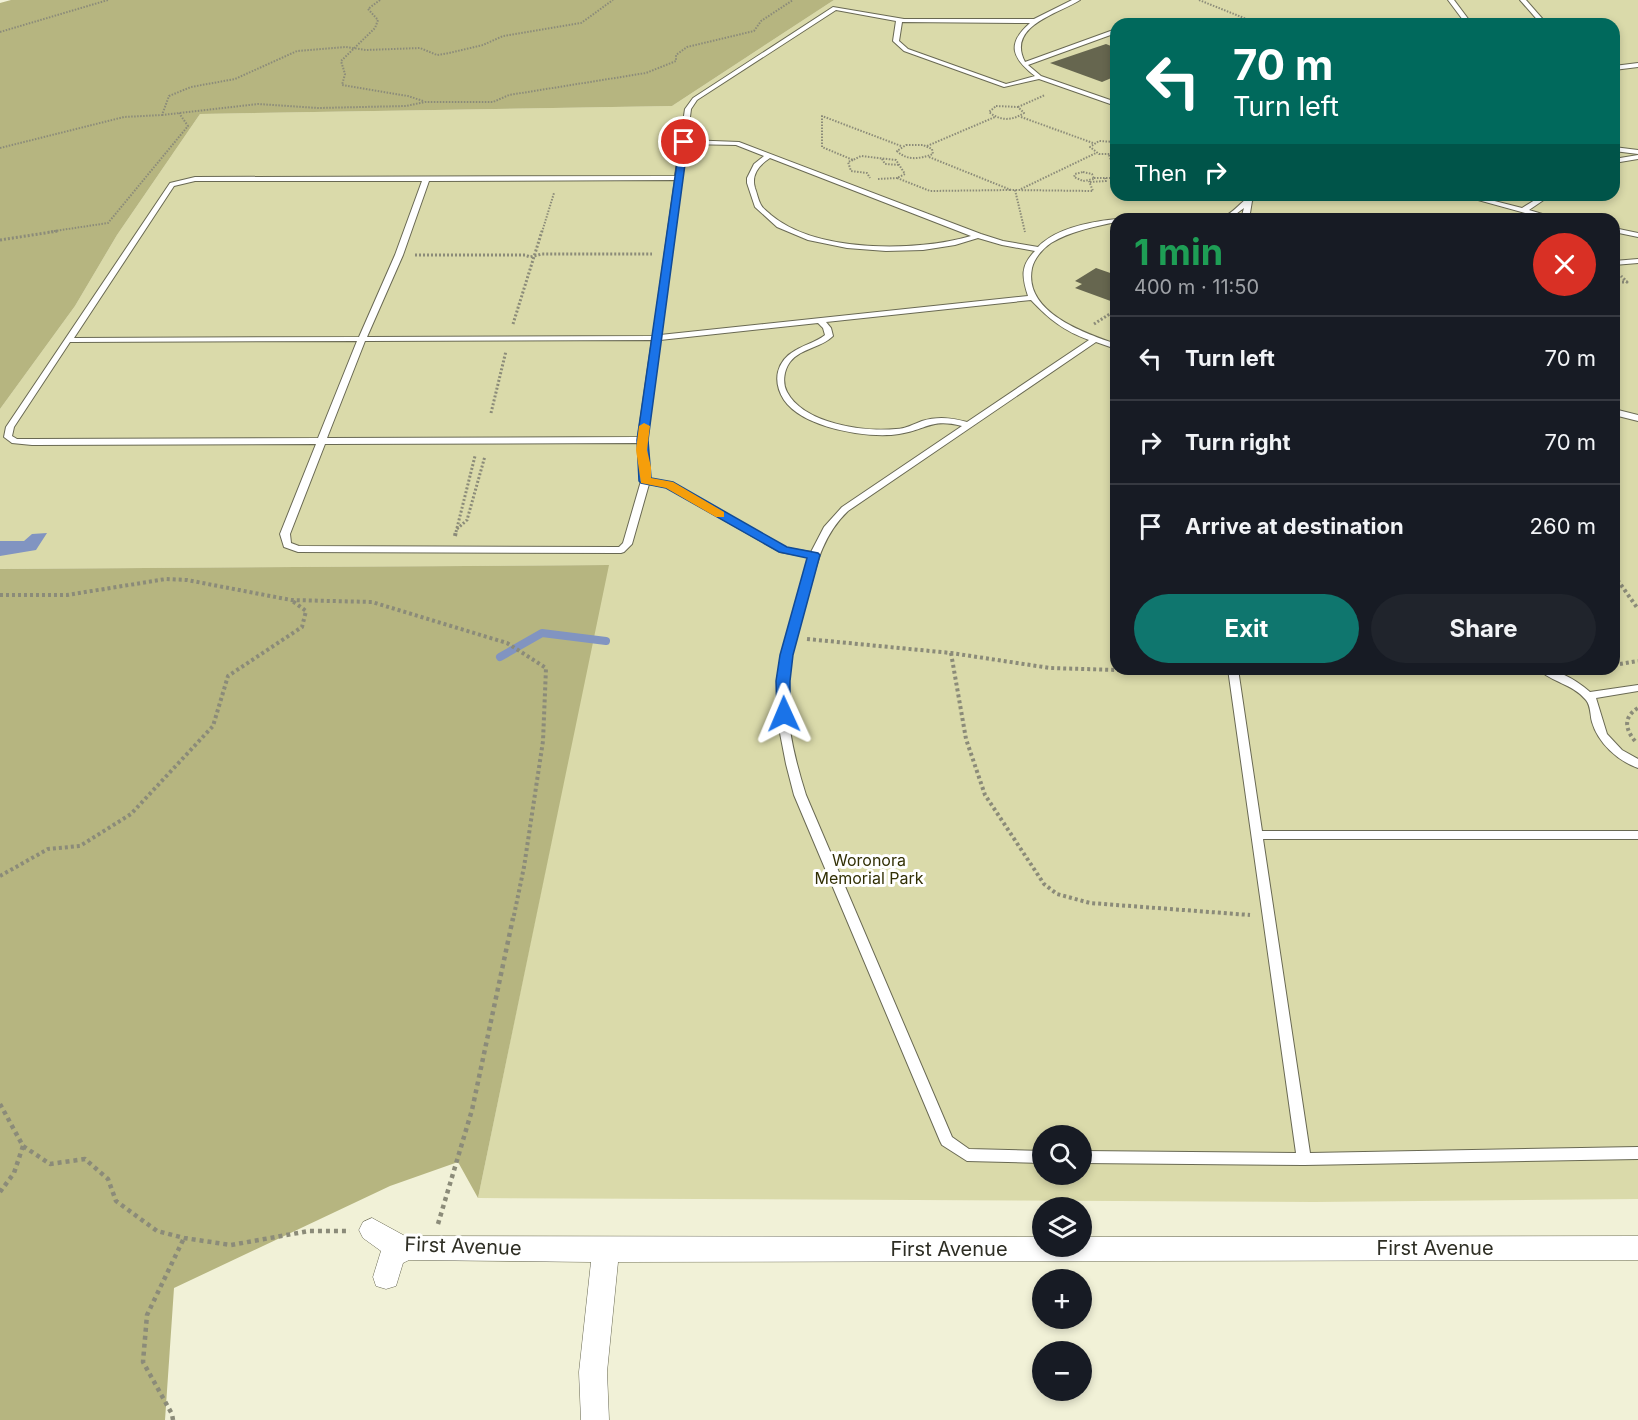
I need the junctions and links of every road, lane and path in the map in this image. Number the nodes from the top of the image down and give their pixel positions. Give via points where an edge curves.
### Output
1 (108, 0) edge
2 (380, 0) edge
3 (613, 0) edge
4 (793, 0) edge
5 (847, 0) edge
6 (1077, 0) edge
7 (1199, 0) edge
8 (1450, 0) edge
9 (1523, 0) edge
10 (835, 8) junction
11 (1244, 18) edge
12 (1464, 18) edge
13 (1539, 18) edge
14 (899, 20) junction
15 (1038, 21) junction
16 (0, 32) edge
17 (1110, 33) edge
18 (353, 48) junction
19 (1024, 64) junction
20 (1638, 65) edge
21 (1620, 67) edge
22 (1039, 77) junction
23 (1064, 87) junction
24 (425, 102) junction
25 (1110, 103) edge
26 (1018, 107) junction
27 (179, 113) junction
28 (162, 114) junction
29 (995, 117) junction
30 (1021, 117) junction
31 (684, 142) junction
32 (1110, 142) edge
33 (1093, 143) junction
34 (902, 146) junction
35 (927, 146) junction
36 (0, 148) edge
37 (1620, 150) edge
38 (1096, 153) junction
39 (1109, 155) edge
40 (1638, 155) edge
41 (770, 156) junction
42 (903, 157) junction
43 (928, 157) junction
44 (882, 158) junction
45 (854, 160) junction
46 (896, 160) junction
47 (1620, 160) edge
48 (900, 165) junction
49 (559, 178) junction
50 (678, 178) junction
51 (897, 178) junction
52 (1094, 178) junction
53 (1105, 178) junction
54 (1110, 178) edge
55 (426, 179) junction
56 (1089, 181) junction
57 (1016, 190) junction
58 (1250, 201) joint
59 (1484, 201) edge
60 (1539, 201) edge
61 (1523, 212) junction
62 (1231, 213) edge
63 (1245, 213) edge
64 (1528, 213) edge
65 (1110, 221) edge
66 (1620, 231) edge
67 (1638, 235) edge
68 (978, 236) junction
69 (0, 240) edge
70 (1019, 246) junction
71 (1036, 249) junction
72 (668, 254) junction
73 (399, 255) junction
74 (532, 257) junction
75 (1638, 261) edge
76 (1620, 262) edge
77 (1032, 298) junction
78 (820, 320) junction
79 (657, 338) junction
80 (362, 339) junction
81 (508, 339) junction
82 (67, 340) junction
83 (1094, 340) junction
84 (1110, 345) edge
85 (490, 413) dead end
86 (1620, 414) edge
87 (1638, 418) edge
88 (968, 425) junction
89 (642, 440) junction
90 (489, 441) junction
91 (322, 442) junction
92 (476, 451) dead end
93 (645, 481) junction
94 (457, 529) junction
95 (452, 550) junction
96 (814, 555) junction
97 (1620, 584) edge
98 (0, 595) edge
99 (291, 600) junction
100 (1638, 609) edge
101 (792, 637) junction
102 (951, 653) junction
103 (1638, 661) edge
104 (1620, 664) edge
105 (1110, 669) edge
106 (1234, 675) edge
107 (1553, 675) edge
108 (1638, 688) edge
109 (1588, 696) junction
110 (1638, 708) edge
111 (1636, 739) edge
112 (1638, 744) edge
113 (1638, 764) edge
114 (1259, 835) junction
115 (1638, 835) edge
116 (0, 876) edge
117 (1270, 916) junction
118 (0, 1104) edge
119 (23, 1146) junction
120 (1638, 1153) edge
121 (1032, 1157) edge
122 (1092, 1157) edge
123 (1304, 1159) junction
124 (0, 1192) edge
125 (372, 1230) joint
126 (184, 1238) junction
127 (432, 1247) junction
128 (405, 1248) junction
129 (1638, 1248) edge
130 (606, 1250) junction
131 (386, 1277) dead end
132 (173, 1420) edge
133 (595, 1420) edge

1 - 16 path
2 - 18 path via 368,9 378,20 375,28
3 - 18 path via 581,23 503,36 449,53 437,55 420,48
4 - 24 path via 758,23 754,31 687,47 676,55 676,61 646,73 509,95 493,102
5 - 10 lane
6 - 15 lane
7 - 11 path
8 - 12 lane
9 - 13 lane
10 - 14 lane
10 - 31 lane via 695,99 688,109
14 - 15 lane
14 - 22 lane via 896,43 906,50 1006,86
15 - 19 lane via 1016,43
17 - 19 lane
18 - 24 path via 341,61 345,74 342,85
18 - 28 path via 297,51 235,79 191,87 169,96
19 - 22 lane
20 - 21 lane
22 - 23 lane
23 - 25 lane
23 - 26 path
24 - 27 path via 318,108 258,104
26 - 29 path via 992,108 989,112
26 - 30 path via 1024,111
27 - 28 path
27 - 69 path via 188,126 108,223
28 - 36 path via 124,117
29 - 30 path
29 - 35 path
30 - 33 path
31 - 41 lane via 732,142
31 - 50 lane
32 - 33 path
33 - 38 path via 1090,148
34 - 35 path
34 - 42 path via 897,151
34 - 45 path via 822,116 822,147
35 - 43 path via 933,151
37 - 40 lane
38 - 39 path
38 - 57 path
40 - 47 lane
41 - 68 lane
41 - 68 lane via 753,170 753,195 767,214 800,235 842,245 886,249 944,247
42 - 43 path
42 - 46 path
43 - 57 path
44 - 45 path via 861,156
44 - 46 path
44 - 48 path via 885,164
45 - 51 path via 848,162 851,171 867,173 871,179
46 - 48 path
48 - 51 path via 905,174
49 - 50 lane
49 - 55 lane
49 - 74 path
50 - 72 lane
51 - 57 path via 930,191
52 - 53 path
52 - 56 path
52 - 56 path via 1086,172 1073,176
53 - 54 path
53 - 56 path via 1106,181
55 - 73 lane
55 - 82 lane via 195,179 174,183
56 - 57 path via 1093,191
57 - 70 path via 1026,236
58 - 62 lane
58 - 63 lane
59 - 61 lane
60 - 61 lane
61 - 64 lane
65 - 71 lane via 1067,232
66 - 67 lane
68 - 70 lane
70 - 71 lane
71 - 77 lane via 1028,263 1025,283
72 - 74 path
72 - 79 lane
73 - 74 path
73 - 80 lane
74 - 81 path
75 - 76 lane
77 - 78 lane
77 - 83 lane via 1053,319
78 - 79 lane
78 - 88 lane via 829,336 796,352 780,374 785,396 798,410 830,425 868,431 899,431 937,420
79 - 81 lane
79 - 89 lane
80 - 81 lane
80 - 82 lane
80 - 91 lane
81 - 85 path
82 - 91 lane via 7,432 10,439
83 - 84 lane
83 - 88 lane
86 - 87 lane
88 - 96 lane via 845,509 825,531
89 - 90 lane
89 - 93 lane
90 - 91 lane
90 - 94 path via 467,520
91 - 95 lane via 285,534 287,545 310,550
92 - 94 path
93 - 95 lane via 624,548
93 - 96 lane via 669,485 783,550
94 - 95 path
96 - 101 lane
97 - 100 path
98 - 99 path via 67,595 166,579
99 - 116 path via 306,611 302,627 228,676 213,726 131,814 80,846 48,849
99 - 127 path via 372,602 507,643 546,668 543,741 524,867 472,1110
101 - 102 path
101 - 121 lane via 782,694 785,734 795,778 807,815 940,1126 947,1141 967,1155
102 - 105 path via 1050,668
102 - 117 path via 966,739 985,795 1044,884 1057,894 1090,903
103 - 104 path
106 - 114 lane
107 - 109 lane
108 - 109 lane
109 - 113 lane via 1605,738
110 - 111 path via 1626,722 1627,731
111 - 112 path
114 - 115 lane
114 - 117 lane
117 - 123 lane
118 - 119 path
119 - 124 path via 14,1173
119 - 126 path via 50,1164 85,1159 108,1179 116,1201 157,1231
120 - 123 lane
122 - 123 lane
125 - 126 path via 309,1231 231,1245
125 - 128 street, First Avenue
126 - 132 path via 147,1315 143,1362
127 - 128 street, First Avenue
127 - 130 street, First Avenue
128 - 131 street via 392,1256
129 - 130 street, First Avenue
130 - 133 street via 593,1372

